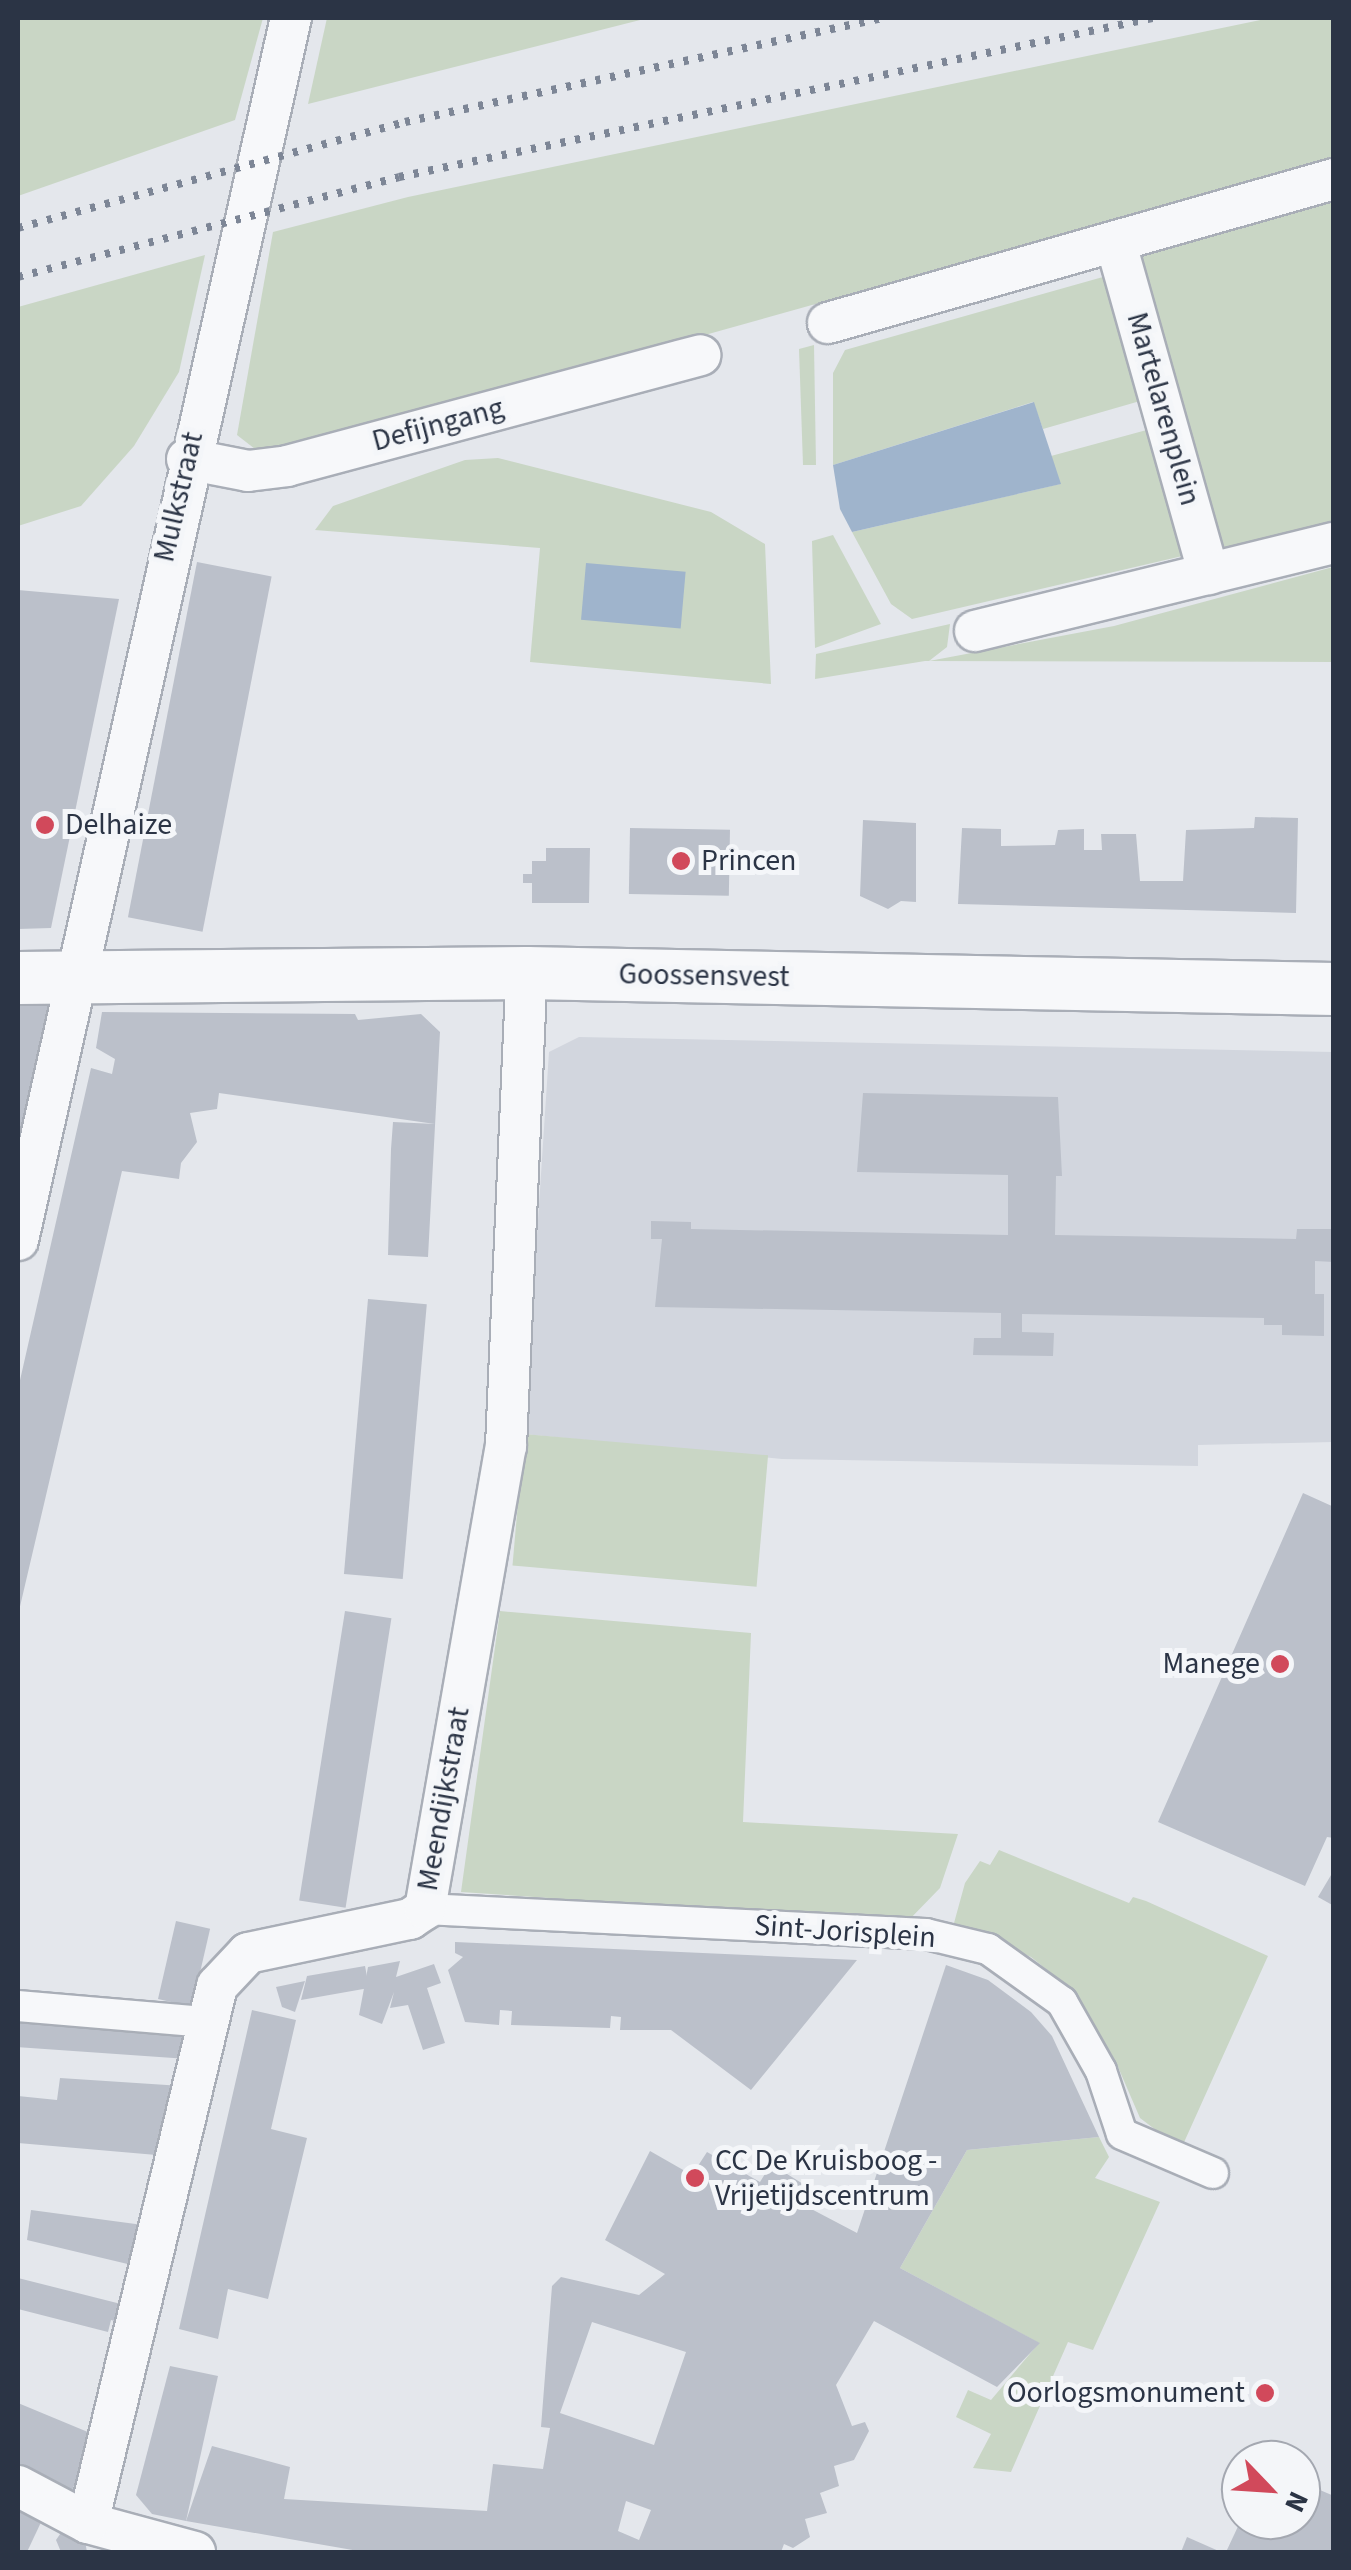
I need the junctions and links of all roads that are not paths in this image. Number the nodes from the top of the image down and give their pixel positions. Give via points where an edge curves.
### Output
1 (291, 18) edge
2 (1334, 179) edge
3 (1116, 244) junction
4 (828, 323) dead end
5 (693, 356) dead end
6 (188, 459) junction
7 (1334, 543) edge
8 (1210, 574) junction
9 (975, 631) dead end
10 (527, 973) junction
11 (18, 978) edge
12 (74, 978) junction
13 (1334, 989) edge
14 (18, 1240) edge
15 (425, 1909) junction
16 (18, 2006) edge
17 (206, 2022) junction
18 (1214, 2173) dead end
19 (18, 2486) edge
20 (109, 2536) edge
21 (196, 2552) edge

1 - 6 street, Mulkstraat
2 - 3 street
3 - 4 street
3 - 8 street, Martelarenplein
5 - 6 street, Defijngang via 287,466 248,471
6 - 12 street, Mulkstraat
7 - 8 street
8 - 9 street
10 - 12 street, Goossensvest
10 - 13 street, Goossensvest
10 - 15 street, Meendijkstraat via 506,1446
11 - 12 street, Goossensvest
12 - 14 street, Mulkstraat
15 - 17 street, Meendijkstraat via 410,1919 248,1954 218,1986
15 - 18 street, Sint-Jorisplein via 926,1934 988,1949 1062,2002 1101,2070 1122,2134
16 - 17 street
17 - 20 street, Meendijkstraat
19 - 20 street
20 - 21 street

